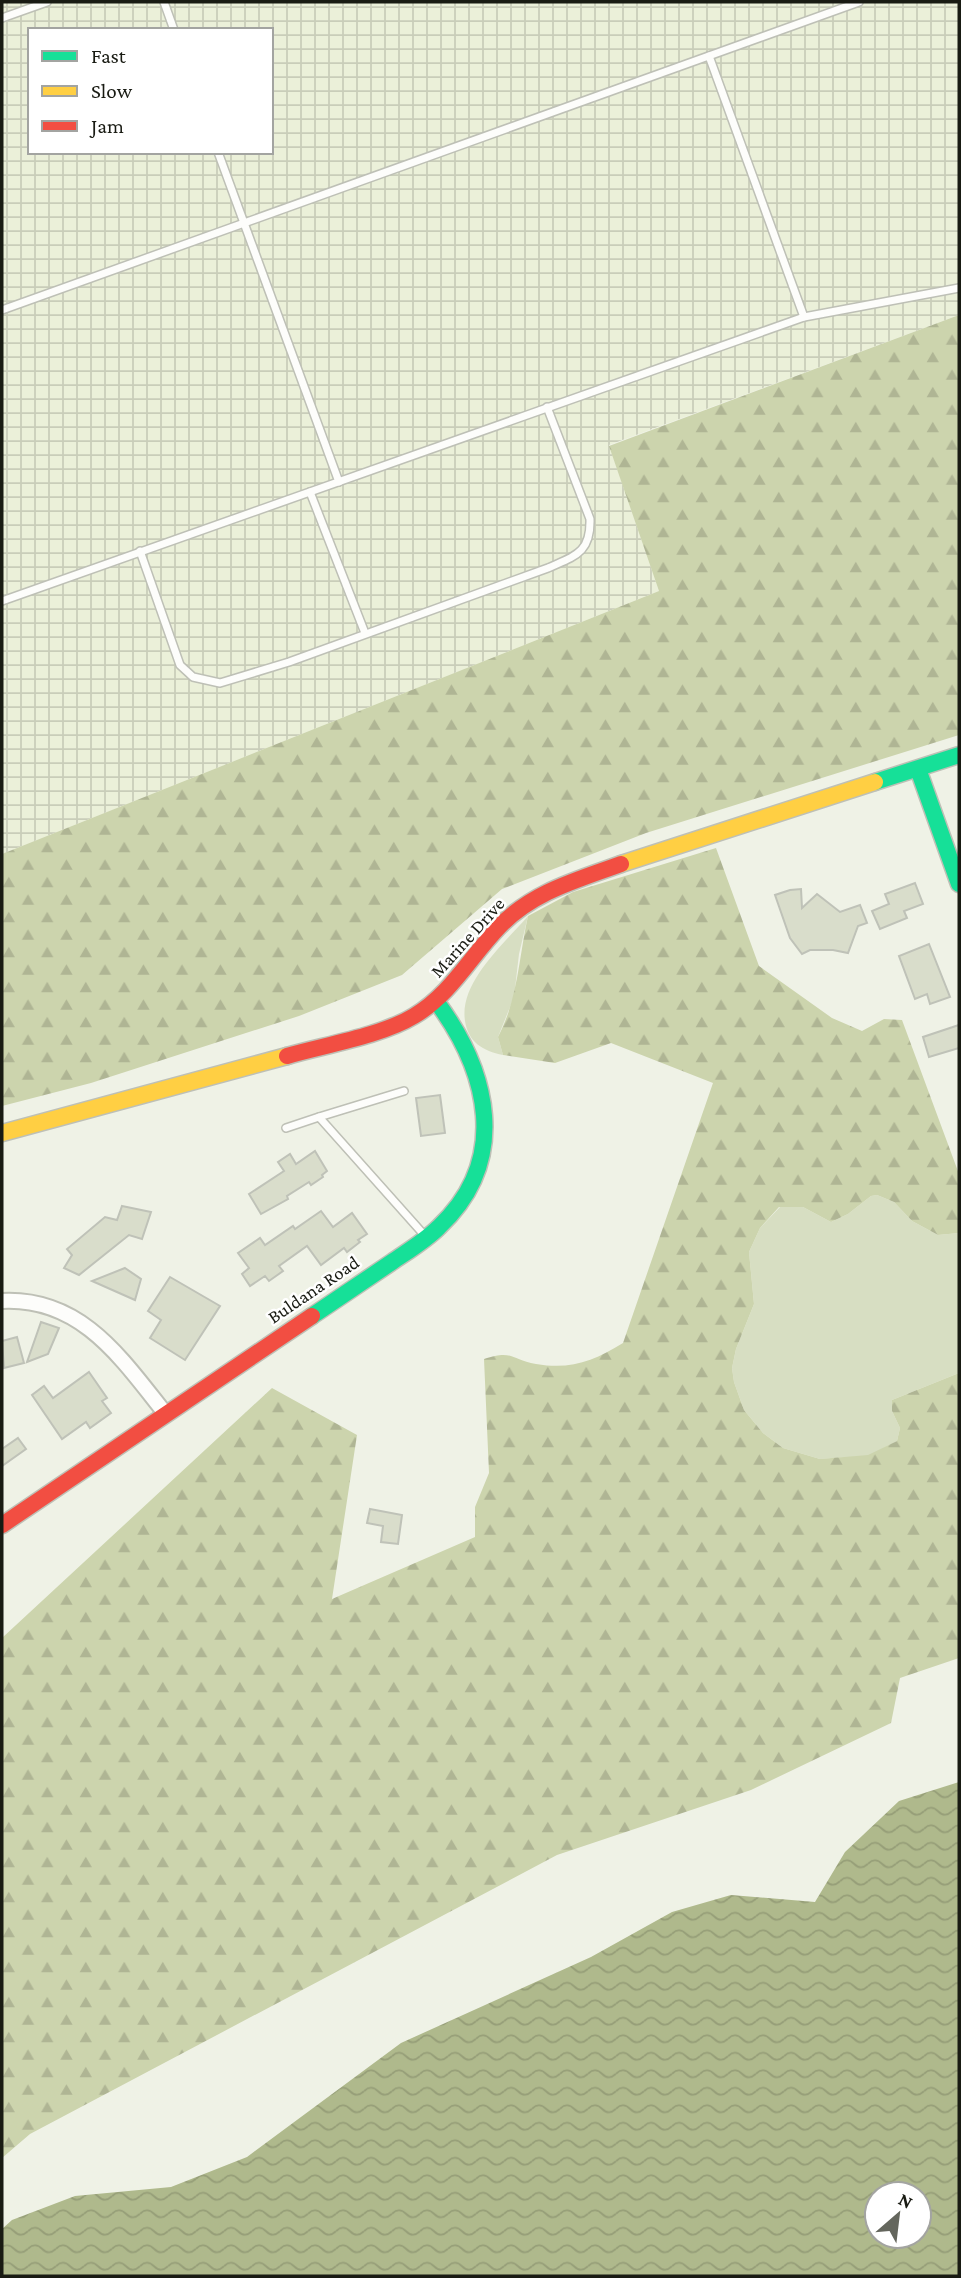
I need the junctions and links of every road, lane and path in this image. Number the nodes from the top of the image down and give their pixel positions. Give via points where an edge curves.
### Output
1 (47, 2) edge
2 (164, 2) edge
3 (859, 2) edge
4 (2, 18) edge
5 (173, 28) edge
6 (709, 56) junction
7 (219, 154) edge
8 (244, 222) junction
9 (959, 288) edge
10 (2, 310) edge
11 (804, 317) junction
12 (547, 407) junction
13 (340, 482) junction
14 (310, 492) junction
15 (140, 551) junction
16 (2, 601) edge
17 (365, 633) junction
18 (959, 755) edge
19 (918, 769) junction
20 (959, 884) edge
21 (436, 1001) junction
22 (404, 1091) dead end
23 (319, 1117) junction
24 (286, 1128) dead end
25 (2, 1133) edge
26 (426, 1238) junction
27 (2, 1301) edge
28 (165, 1413) junction
29 (2, 1525) edge

1 - 4 lane
2 - 5 lane
3 - 6 lane
6 - 8 lane
6 - 11 lane
7 - 8 lane
8 - 10 lane
8 - 13 lane
9 - 11 lane
11 - 12 lane
12 - 13 lane
12 - 17 lane via 590,519 591,536 586,545 577,555 548,568
13 - 14 lane
14 - 15 lane
14 - 17 lane
15 - 16 lane
15 - 17 lane via 180,664 192,677 220,684
18 - 19 street, Marine Drive
19 - 20 street
19 - 21 street, Marine Drive via 556,887 499,927
21 - 25 street, Marine Drive via 413,1017 357,1038
21 - 26 street, Buldana Road via 475,1074 485,1129 483,1154 472,1183 457,1209
22 - 23 lane
23 - 24 lane
23 - 26 lane
26 - 28 street, Buldana Road
27 - 28 street via 52,1307 82,1322 113,1348
28 - 29 street, Buldana Road

